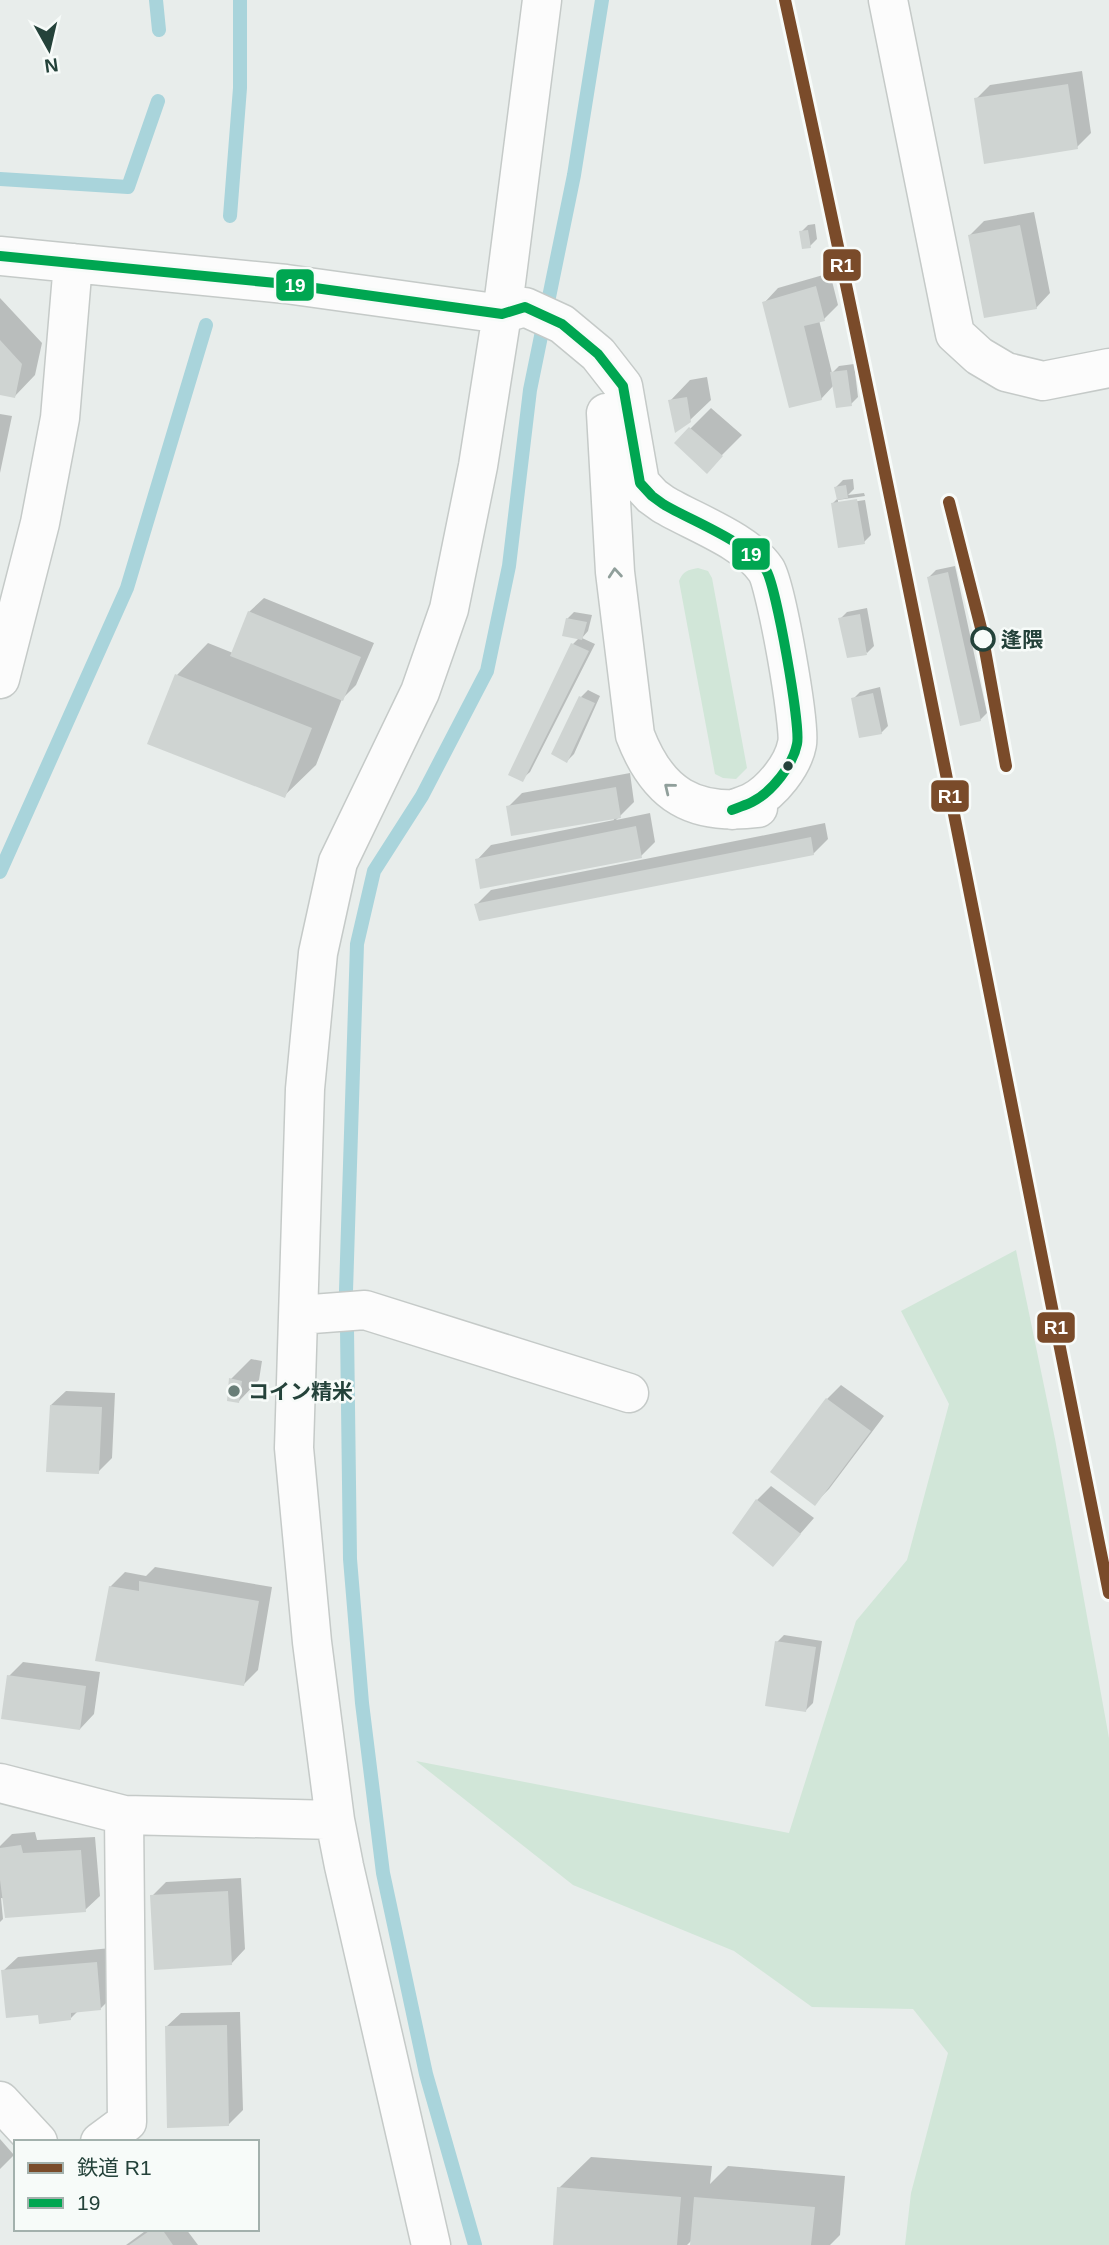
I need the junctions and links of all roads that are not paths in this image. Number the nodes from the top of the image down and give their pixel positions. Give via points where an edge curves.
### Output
1 (542, 0) edge
2 (888, 0) edge
3 (0, 256) edge
4 (73, 263) junction
5 (532, 324) junction
6 (1109, 368) edge
7 (0, 678) edge
8 (299, 1315) junction
9 (629, 1393) dead end
10 (0, 1783) edge
11 (124, 1815) junction
12 (335, 1820) junction
13 (0, 2101) edge
14 (36, 2140) edge
15 (103, 2140) edge
16 (431, 2245) edge

1 - 5 street
2 - 6 street via 955,334 1006,372 1043,382
3 - 4 street
4 - 5 street via 286,284
4 - 7 street via 60,418 40,523
5 -> 5 street via 598,354 623,386 640,483 652,496 678,513 754,527 776,545 802,597 821,720 816,760 787,798 768,806 732,810 691,802 665,787 643,755 635,735 615,572 606,410 581,367
5 - 8 street via 478,466 449,609 420,692 338,862 318,953 305,1089
8 - 9 street via 365,1310
8 - 12 street via 294,1448
10 - 11 street
11 - 12 street
11 - 15 street via 127,2122
12 - 16 street
13 - 14 street

